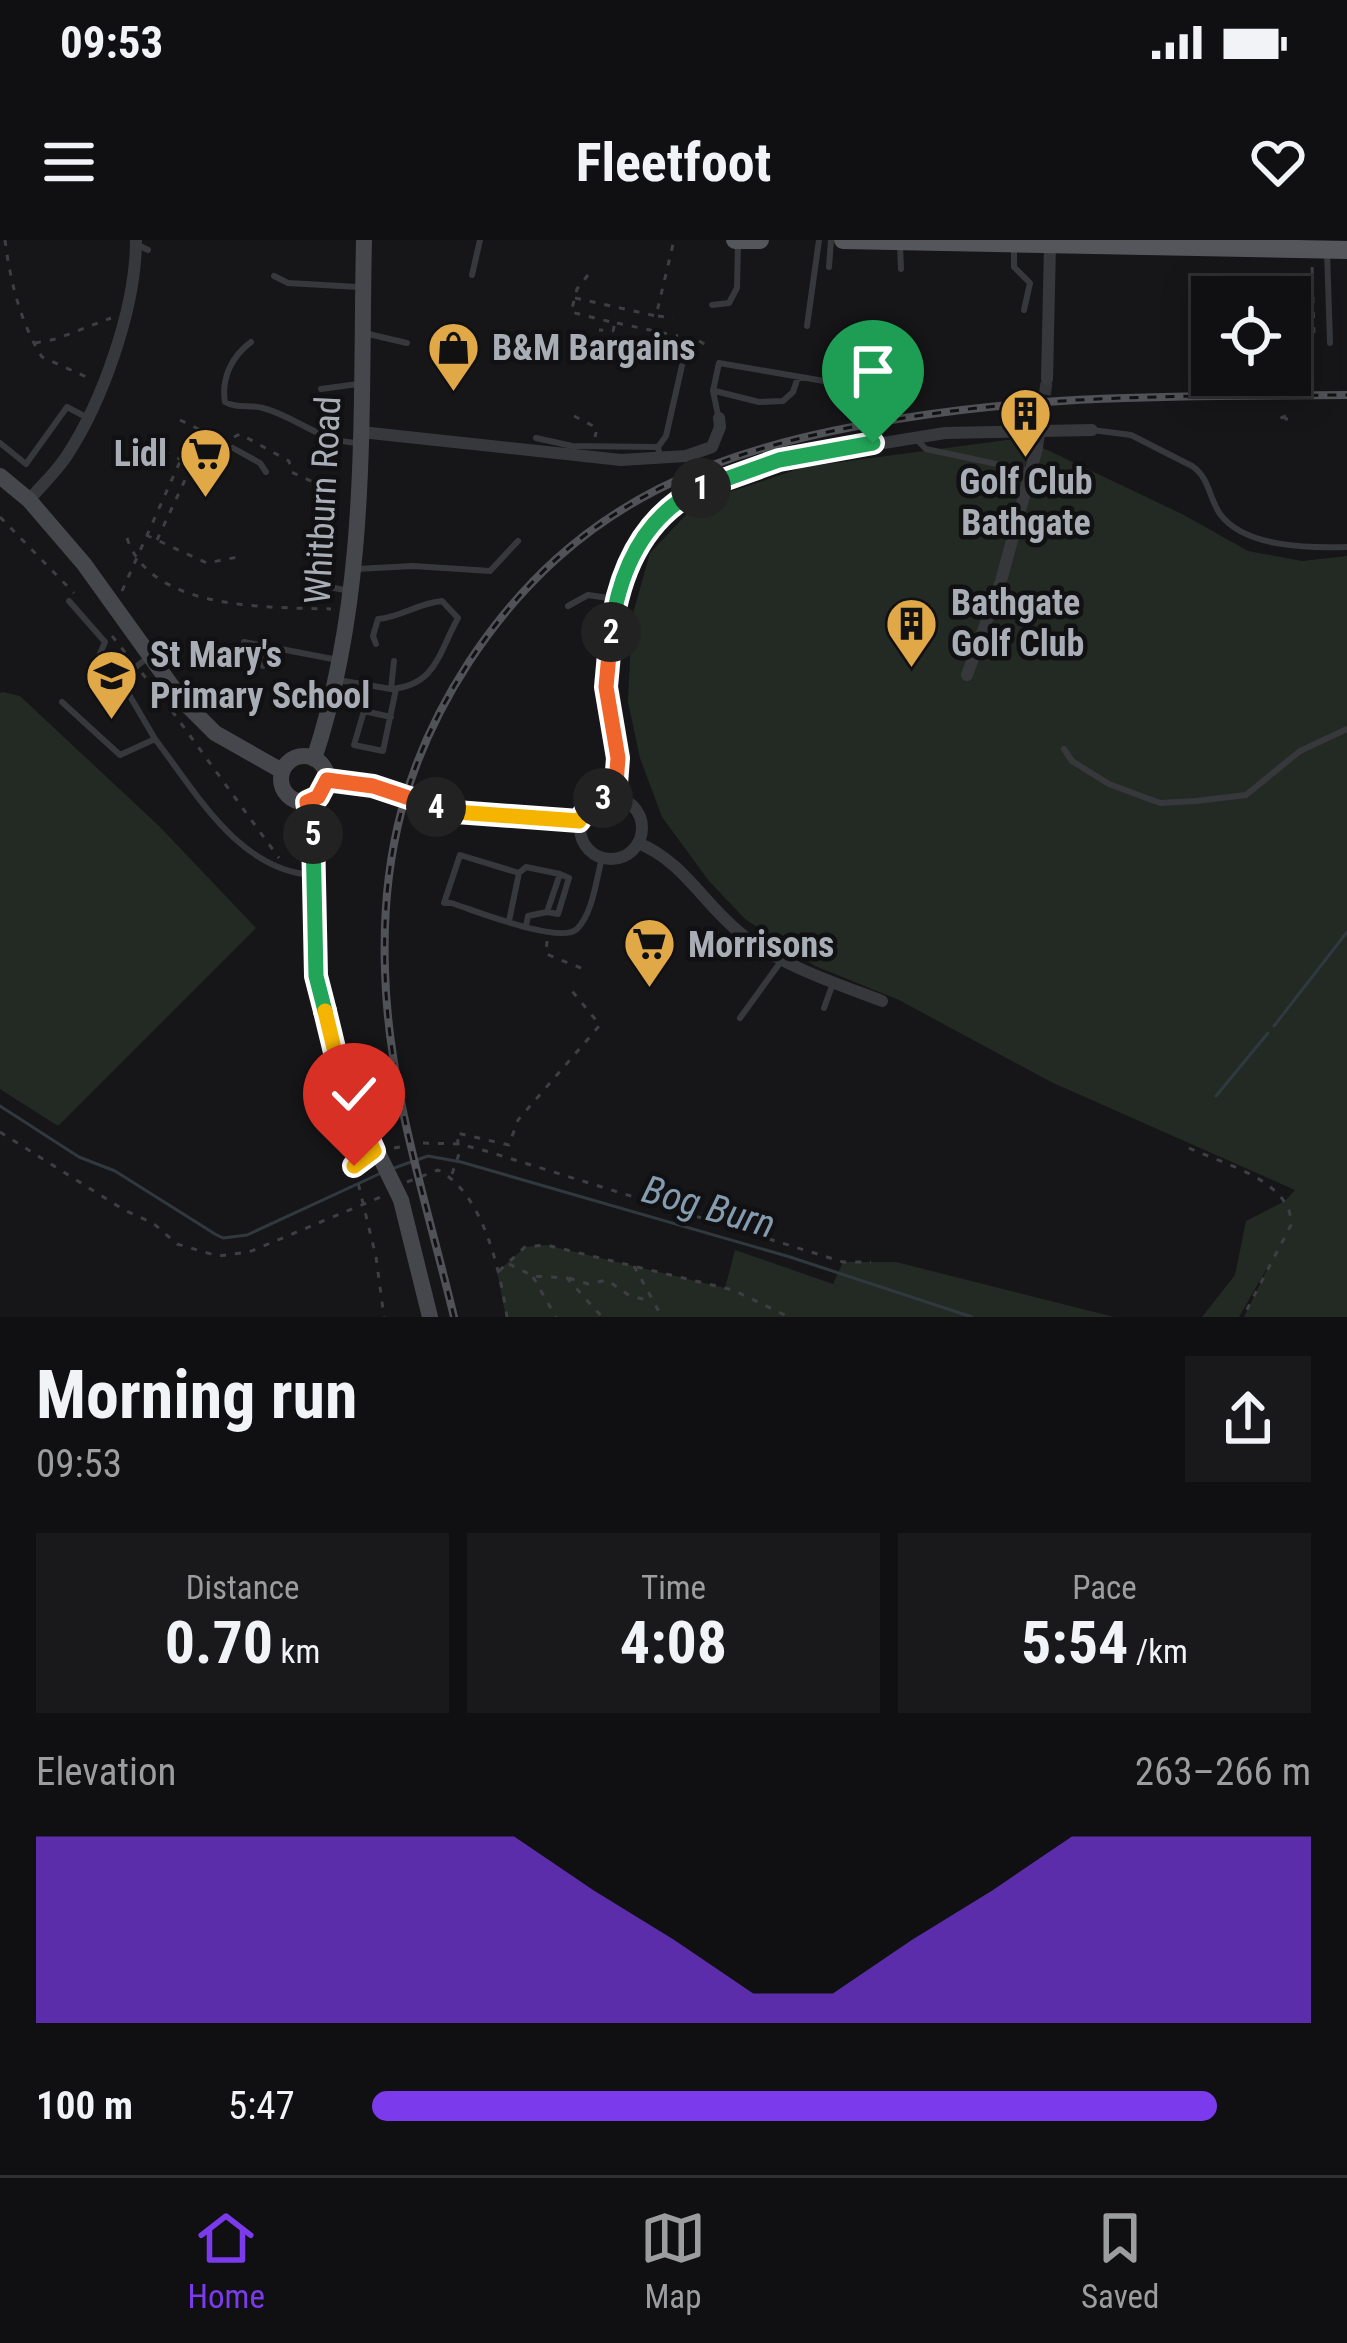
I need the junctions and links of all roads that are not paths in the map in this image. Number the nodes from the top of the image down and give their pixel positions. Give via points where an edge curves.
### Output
1 (364, 240) edge
2 (480, 240) edge
3 (736, 240) edge
4 (760, 240) edge
5 (819, 240) edge
6 (831, 240) edge
7 (843, 240) edge
8 (900, 242) edge
9 (1014, 244) junction
10 (1179, 244) edge
11 (140, 245) edge
12 (1050, 245) junction
13 (1329, 250) edge
14 (830, 267) dead end
15 (902, 269) dead end
16 (472, 275) dead end
17 (274, 276) dead end
18 (304, 284) junction
19 (363, 287) junction
20 (297, 298) dead end
21 (712, 305) dead end
22 (1024, 310) dead end
23 (807, 326) dead end
24 (362, 333) junction
25 (688, 338) road end
26 (251, 342) dead end
27 (407, 343) dead end
28 (1330, 344) dead end
29 (798, 377) junction
30 (1047, 379) tunnel mouth
31 (361, 384) junction
32 (321, 389) dead end
33 (713, 391) junction
34 (888, 392) dead end
35 (88, 418) junction
36 (719, 418) joint
37 (1092, 430) joint
38 (361, 437) junction
39 (914, 437) junction
40 (536, 438) dead end
41 (0, 443) edge
42 (233, 448) dead end
43 (1037, 448) tunnel mouth
44 (572, 451) junction
45 (659, 453) junction
46 (1034, 471) junction
47 (266, 472) dead end
48 (0, 476) edge
49 (29, 500) junction
50 (518, 541) dead end
51 (1347, 547) edge
52 (356, 569) junction
53 (319, 586) dead end
54 (72, 598) road end
55 (616, 599) junction
56 (352, 600) junction
57 (568, 606) dead end
58 (244, 642) dead end
59 (376, 644) dead end
60 (268, 647) junction
61 (143, 661) junction
62 (342, 661) junction
63 (394, 661) dead end
64 (263, 666) dead end
65 (967, 674) dead end
66 (338, 680) junction
67 (124, 686) junction
68 (393, 689) junction
69 (62, 703) dead end
70 (391, 717) junction
71 (1347, 729) edge
72 (155, 739) junction
73 (1064, 749) dead end
74 (314, 759) junction
75 (282, 771) junction
76 (327, 780) junction
77 (615, 797) junction
78 (307, 802) junction
79 (579, 821) junction
80 (638, 843) junction
81 (602, 858) junction
82 (519, 873) junction
83 (315, 875) junction
84 (509, 921) junction
85 (526, 926) junction
86 (782, 960) junction
87 (834, 982) junction
88 (882, 1001) dead end
89 (824, 1008) dead end
90 (740, 1018) dead end
91 (430, 1317) edge

1 - 19 main road, Whitburn Road
2 - 16 lane
3 - 4 main road
3 - 21 lane via 737,287 729,303
5 - 23 lane
6 - 14 lane
7 - 8 main road
8 - 9 main road
8 - 15 lane
9 - 12 main road
9 - 22 lane via 1014,267 1030,283
10 - 12 main road
10 - 13 main road
11 - 35 street
12 - 30 street
13 - 28 lane
17 - 18 lane
18 - 19 lane
18 - 20 lane
19 - 24 main road, Whitburn Road
24 - 27 lane
24 - 31 main road, Whitburn Road
25 - 45 lane
26 - 38 lane via 227,370 230,406 263,408 329,441
29 - 33 lane via 783,401
29 - 33 lane via 719,363
29 - 34 lane
31 - 32 lane
31 - 38 main road, Whitburn Road
33 - 36 lane
35 - 41 lane via 68,407 26,464
35 - 49 street
36 - 45 street via 712,447
37 - 39 street
37 - 51 lane via 1131,435 1201,472 1225,521 1244,533
38 - 44 street
38 - 52 main road, Whitburn Road
39 - 46 lane via 926,449
39 - 55 street via 779,460 694,491 640,539
40 - 44 lane
42 - 47 lane
43 - 46 street
44 - 45 street
44 - 45 lane
46 - 65 street
48 - 49 main road
49 - 61 main road via 84,564
50 - 52 lane via 490,571
52 - 56 main road, Whitburn Road
53 - 56 lane
54 - 67 lane via 105,642 97,661 103,682
55 - 57 lane via 588,595
55 - 77 street via 606,687 618,758
56 - 62 main road, Whitburn Road
58 - 60 lane
59 - 68 lane via 378,620 423,603 442,601 458,618 427,678
60 - 62 lane
60 - 64 lane
61 - 67 lane
61 - 75 main road via 215,733
62 - 66 main road, Whitburn Road
63 - 68 lane
66 - 68 lane
66 - 74 main road, Whitburn Road
67 - 72 lane
68 - 70 lane
69 - 72 lane via 120,755
70 - 70 lane via 383,751 354,745 364,711
71 - 73 lane via 1300,751 1246,795 1196,801 1160,803 1109,784
72 - 83 lane via 230,835 275,869
74 - 75 main road via 292,759
74 - 76 main road
75 - 78 main road via 286,794
76 - 78 main road
76 - 79 street via 456,812
77 - 79 street via 597,800
77 - 80 street via 638,814
78 - 83 main road
79 - 81 street via 586,848
80 - 81 street via 622,857
80 - 86 street
81 - 85 lane via 578,928 562,935
82 - 84 lane
82 - 84 lane via 460,855 444,903
82 - 85 lane via 526,867 560,874 547,912 528,916
83 - 91 main road via 316,976 341,1077 395,1186
84 - 85 lane
86 - 87 street
86 - 90 lane
87 - 88 street
87 - 89 lane

